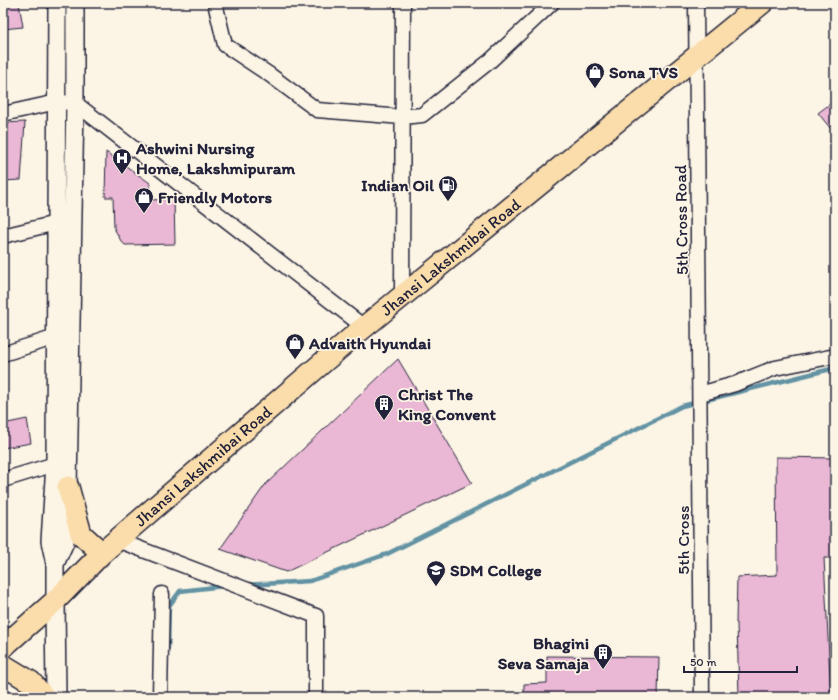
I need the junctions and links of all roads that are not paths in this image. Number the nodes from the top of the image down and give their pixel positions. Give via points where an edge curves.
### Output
1 (57, 3) edge
2 (75, 3) edge
3 (215, 3) edge
4 (403, 3) edge
5 (552, 3) edge
6 (696, 3) edge
7 (762, 3) edge
8 (697, 57) junction
9 (57, 102) junction
10 (75, 103) junction
11 (3, 114) edge
12 (402, 117) junction
13 (56, 223) junction
14 (3, 236) edge
15 (402, 297) junction
16 (364, 327) junction
17 (56, 338) junction
18 (3, 354) edge
19 (835, 356) edge
20 (700, 389) junction
21 (55, 464) junction
22 (3, 480) edge
23 (68, 487) junction
24 (117, 540) junction
25 (102, 553) junction
26 (55, 564) junction
27 (162, 594) dead end
28 (55, 601) junction
29 (3, 647) edge
30 (3, 665) edge
31 (44, 697) edge
32 (56, 697) edge
33 (160, 697) edge
34 (316, 697) edge
35 (702, 697) edge

1 - 9 street
2 - 10 street
3 - 12 street via 225,45 317,110
4 - 12 street
5 - 12 street via 490,61 422,115
6 - 8 street, 5th Cross Road
7 - 8 main road, Jhansi Lakshmibai Road
8 - 15 main road, Jhansi Lakshmibai Road
8 - 20 street, 5th Cross Road
9 - 10 street
9 - 11 street
9 - 13 street
10 - 16 street
10 - 23 street
12 - 15 street
13 - 14 street
13 - 17 street
15 - 16 main road, Jhansi Lakshmibai Road
16 - 24 main road, Jhansi Lakshmibai Road
17 - 18 street
17 - 21 street
19 - 20 street via 775,368 735,384
20 - 35 street, 5th Cross
21 - 22 street
21 - 26 street via 50,541
23 - 25 main road via 81,534
23 - 26 street via 65,542
24 - 25 main road, Jhansi Lakshmibai Road
24 - 34 street via 316,616
25 - 28 main road, Jhansi Lakshmibai Road
26 - 28 street
27 - 33 street
28 - 29 main road, Jhansi Lakshmibai Road
28 - 32 main road
30 - 31 main road via 31,682

